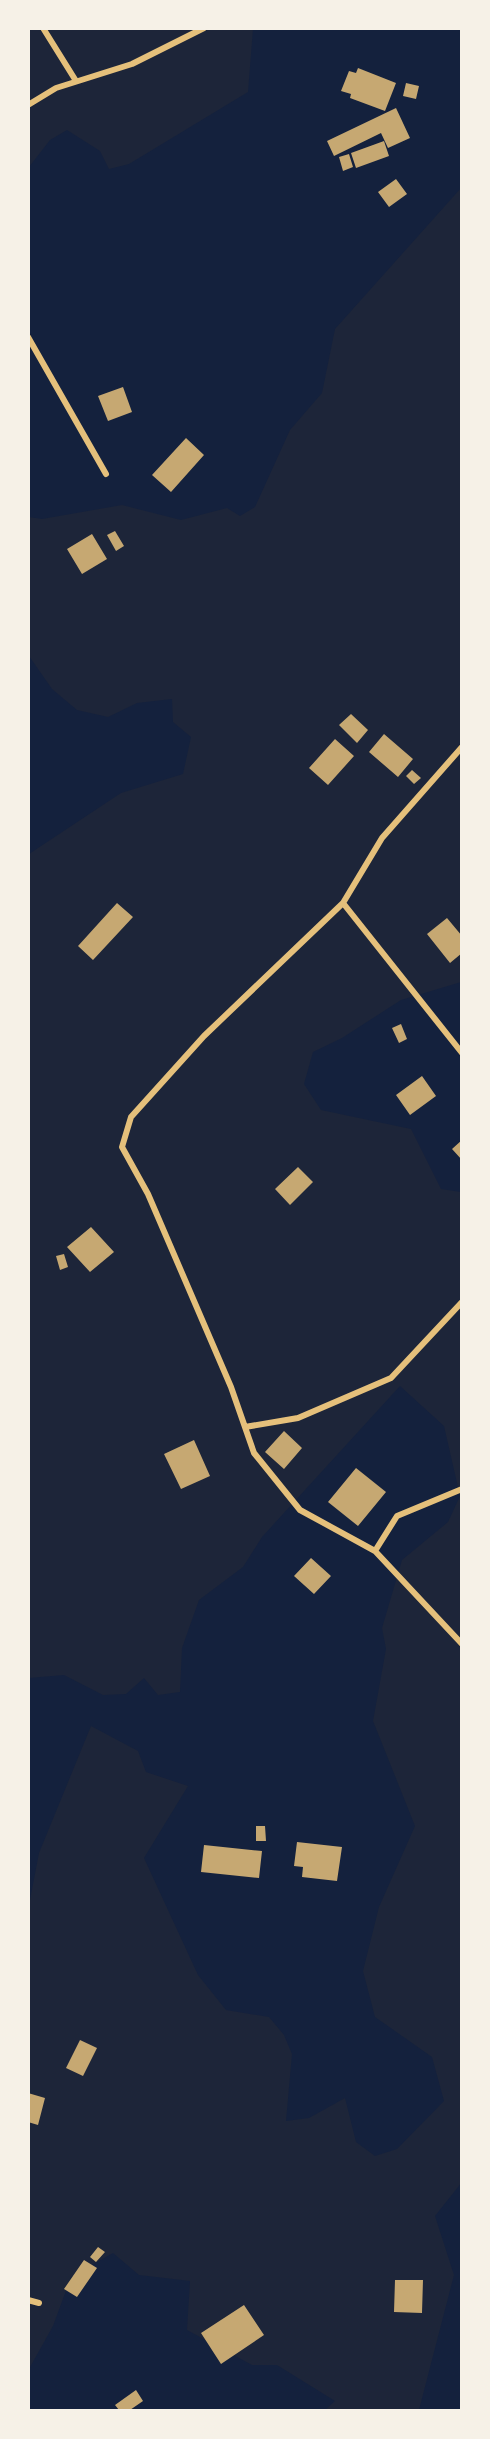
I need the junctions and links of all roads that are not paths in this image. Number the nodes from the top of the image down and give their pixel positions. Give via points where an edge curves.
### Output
1 (43, 28) edge
2 (204, 28) edge
3 (76, 81) junction
4 (28, 105) edge
5 (28, 337) edge
6 (106, 474) dead end
7 (462, 747) edge
8 (343, 903) junction
9 (462, 1053) edge
10 (462, 1302) edge
11 (245, 1427) junction
12 (462, 1489) edge
13 (375, 1551) junction
14 (462, 1644) edge
15 (28, 2300) edge
16 (39, 2302) dead end

1 - 3 street
2 - 3 street via 132,64
3 - 4 street
5 - 6 street
7 - 8 street via 382,838
8 - 9 street
8 - 11 street via 204,1036 130,1117 122,1147 148,1194
10 - 11 street via 391,1378 298,1418
11 - 13 street via 254,1453 300,1509
12 - 13 street via 397,1516
13 - 14 street
15 - 16 street

